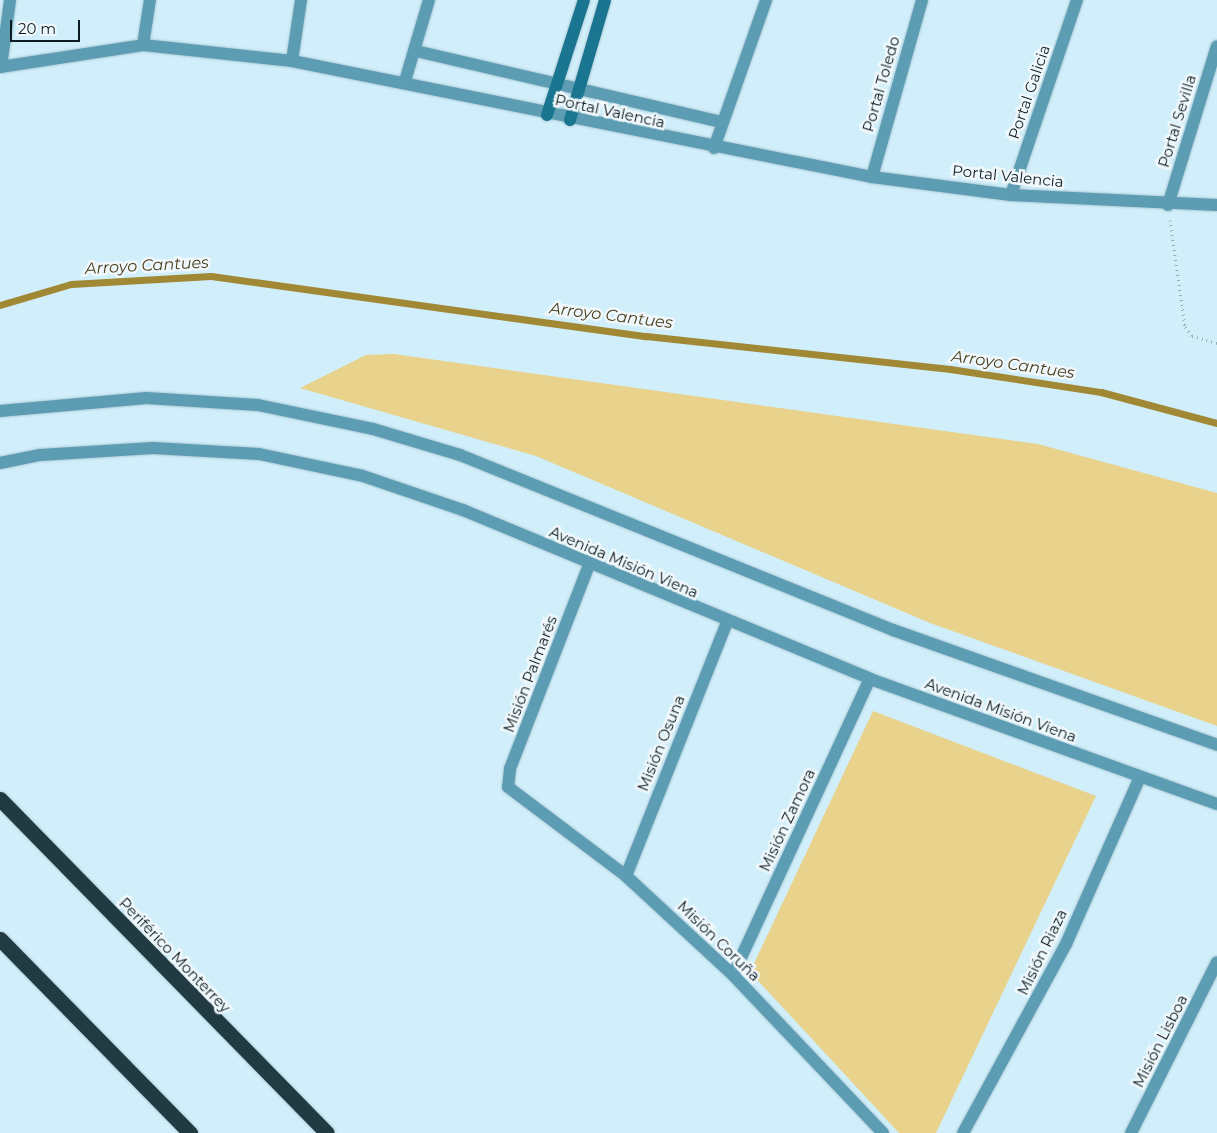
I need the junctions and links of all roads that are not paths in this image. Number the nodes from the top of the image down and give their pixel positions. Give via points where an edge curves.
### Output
1 (10, 0) edge
2 (150, 0) edge
3 (301, 0) edge
4 (429, 0) edge
5 (584, 0) edge
6 (605, 0) edge
7 (766, 0) edge
8 (922, 0) edge
9 (1077, 0) edge
10 (143, 45) junction
11 (1217, 46) edge
12 (416, 51) junction
13 (292, 62) junction
14 (1, 67) edge
15 (405, 81) junction
16 (557, 85) junction
17 (579, 91) junction
18 (547, 115) junction
19 (570, 120) junction
20 (722, 122) junction
21 (714, 148) junction
22 (872, 176) junction
23 (1011, 195) junction
24 (1168, 205) junction
25 (1217, 205) edge
26 (0, 411) edge
27 (0, 463) edge
28 (589, 565) junction
29 (727, 622) junction
30 (870, 678) junction
31 (1217, 746) edge
32 (1139, 778) junction
33 (512, 793) joint
34 (0, 799) edge
35 (1217, 804) edge
36 (626, 876) junction
37 (0, 939) edge
38 (1217, 962) edge
39 (733, 975) junction
40 (190, 1133) edge
41 (327, 1133) edge
42 (883, 1133) edge
43 (963, 1133) edge
44 (1131, 1133) edge

1 - 14 street
2 - 10 street
3 - 13 street
4 - 12 street
5 - 16 street
6 - 17 street
7 - 20 street
8 - 22 street, Portal Toledo
9 - 23 street, Portal Galicia
10 - 13 street, Portal Valencia
10 - 14 street, Portal Valencia
11 - 24 street, Portal Sevilla
12 - 15 street
12 - 16 street
13 - 15 street, Portal Valencia
15 - 18 street, Portal Valencia
16 - 17 street
16 - 18 street
17 - 19 street
17 - 20 street
18 - 19 street, Portal Valencia
19 - 21 street, Portal Valencia
20 - 21 street
21 - 22 street, Portal Valencia
22 - 23 street, Portal Valencia
23 - 24 street, Portal Valencia
24 - 25 street, Portal Valencia
26 - 31 street via 146,398 258,405 373,429 460,455 893,630
27 - 28 street, Avenida Misión Viena via 40,455 153,448 259,454 363,476 463,510
28 - 29 street, Avenida Misión Viena
28 - 33 street, Misión Palmarés via 510,770 507,780
29 - 30 street, Avenida Misión Viena
29 - 36 street, Misión Osuna
30 - 32 street, Avenida Misión Viena
30 - 39 street, Misión Zamora
32 - 35 street, Avenida Misión Viena
32 - 43 street, Misión Riaza via 1066,944
33 - 36 street, Misión Coruña
34 - 41 highway, Periférico Monterrey
36 - 39 street, Misión Coruña
37 - 40 highway
38 - 44 street, Misión Lisboa
39 - 42 street, Misión Coruña

